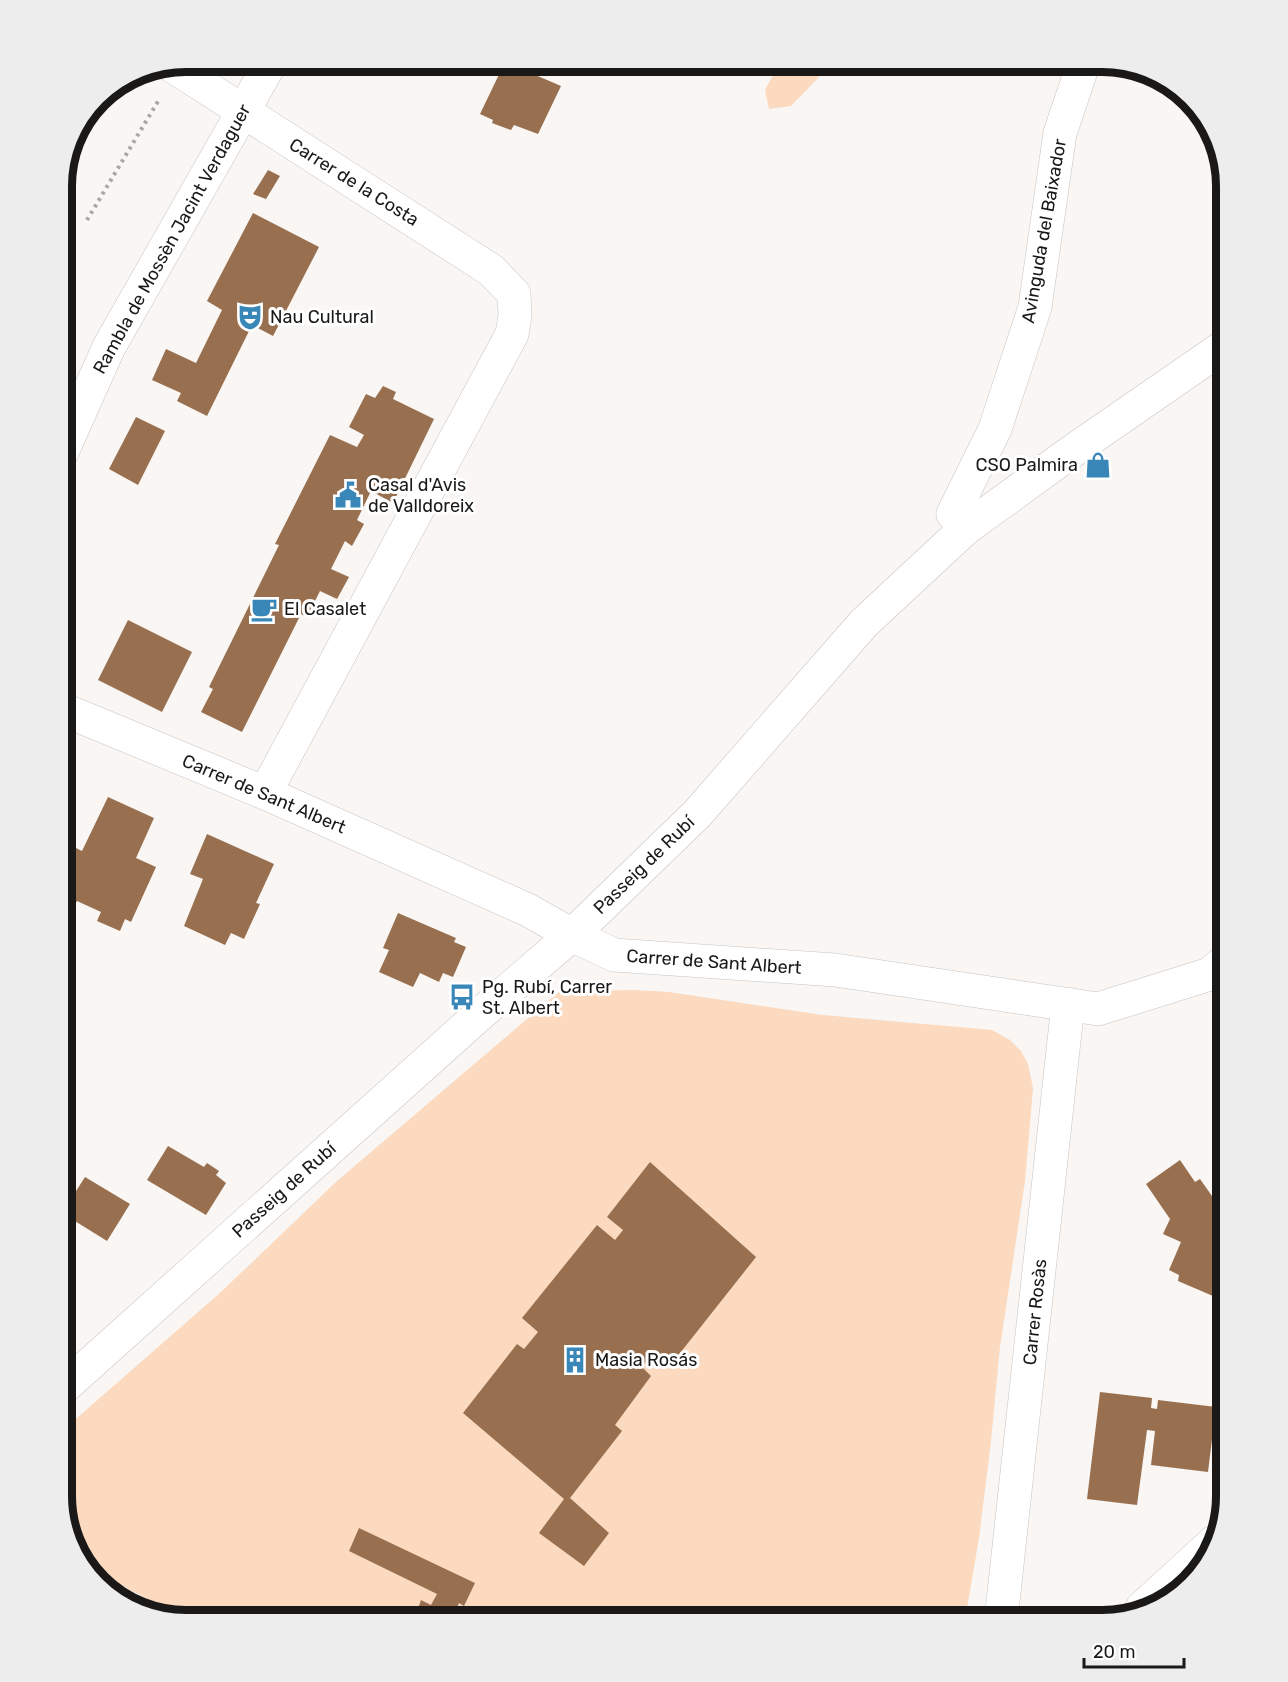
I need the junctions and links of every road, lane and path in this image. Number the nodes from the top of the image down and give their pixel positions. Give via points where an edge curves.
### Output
1 (182, 72) edge
2 (265, 72) edge
3 (1081, 72) edge
4 (171, 73) edge
5 (242, 111) junction
6 (87, 220) dead end
7 (1216, 353) edge
8 (72, 430) edge
9 (965, 529) junction
10 (72, 713) edge
11 (265, 793) junction
12 (572, 935) junction
13 (1216, 969) edge
14 (1068, 1004) junction
15 (72, 1380) edge
16 (1199, 1556) edge
17 (1154, 1597) edge
18 (1002, 1610) edge

1 - 5 street, Carrer de la Costa
2 - 5 street, Rambla de Mossèn Jacint Verdaguer
3 - 9 street, Avinguda del Baixador via 1060,133 1035,307 995,429 953,514
4 - 6 path
5 - 8 street, Rambla de Mossèn Jacint Verdaguer via 109,347
5 - 11 street, Carrer de la Costa via 491,270 514,294 512,334
7 - 9 street, Passeig de Rubí
9 - 12 street, Passeig de Rubí via 864,623 697,814
10 - 11 street, Carrer de Sant Albert
11 - 12 street, Carrer de Sant Albert via 528,910
12 - 14 street, Carrer de Sant Albert via 614,954 835,970
12 - 15 street, Passeig de Rubí
13 - 14 street, Carrer de Sant Albert via 1098,1009
14 - 18 street, Carrer Rosàs
16 - 17 street

